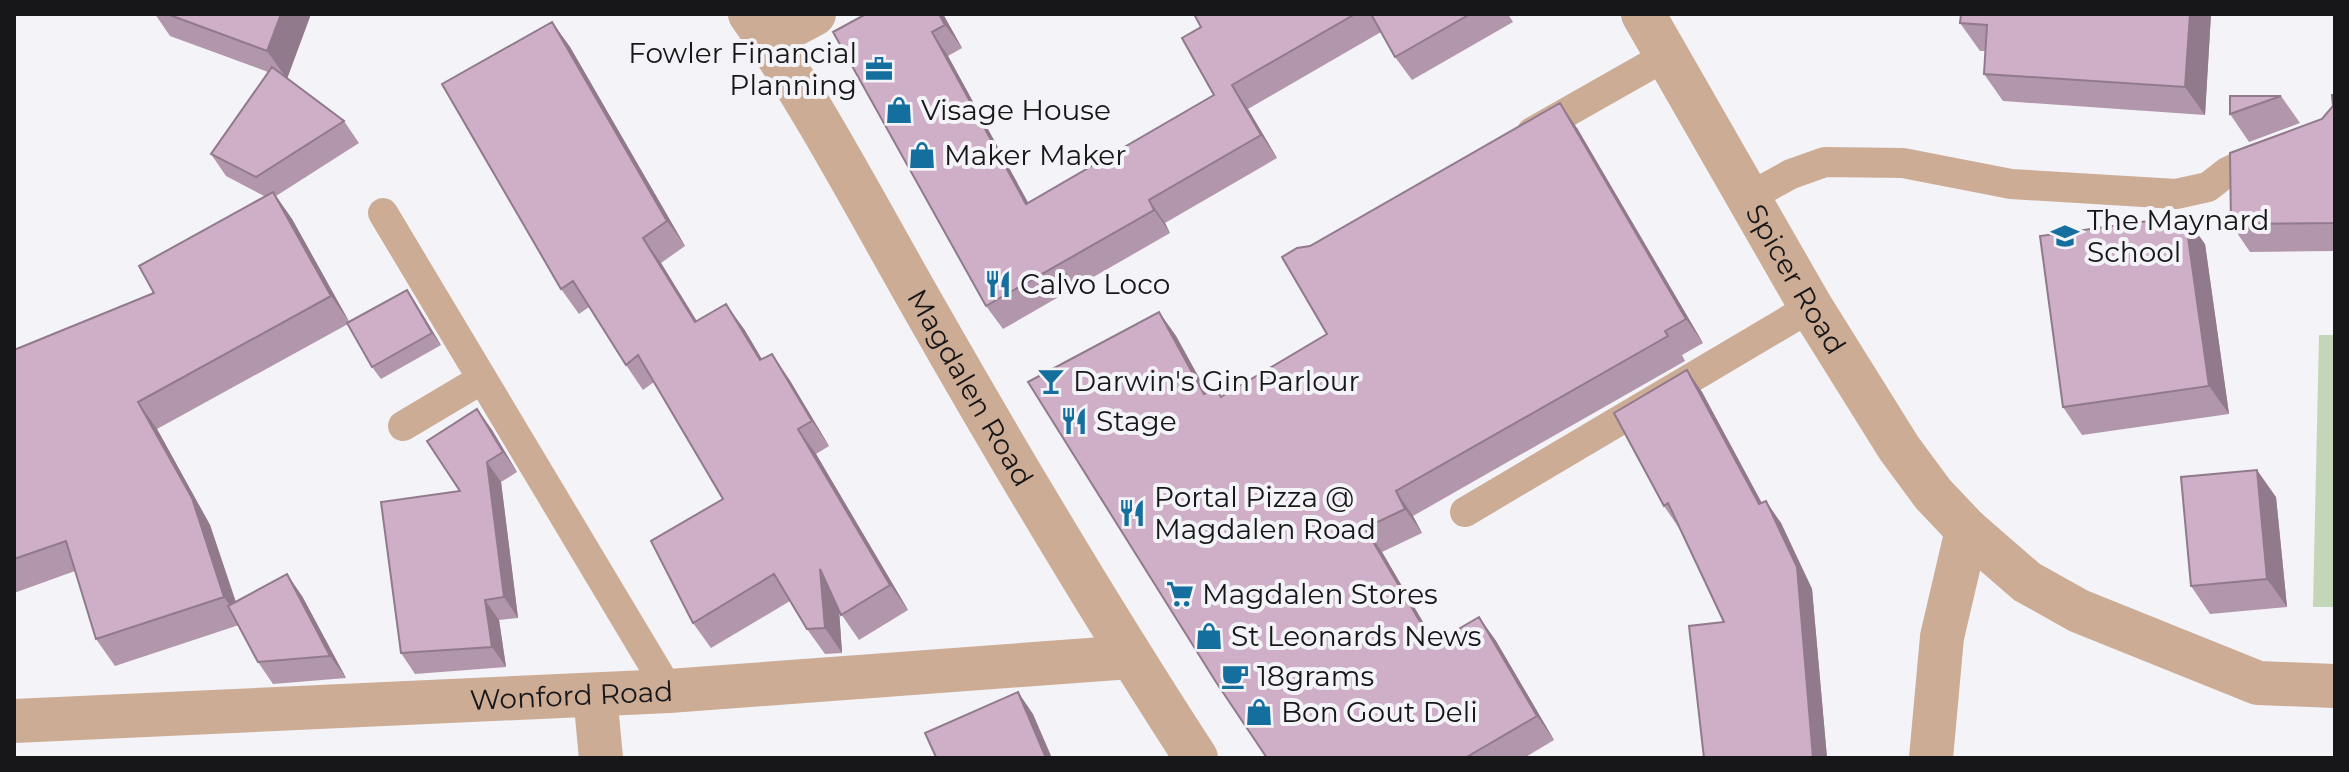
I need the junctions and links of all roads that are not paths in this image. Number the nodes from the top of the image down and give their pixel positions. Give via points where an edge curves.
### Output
1 (814, 14) edge
2 (1643, 14) edge
3 (758, 27) edge
4 (1666, 56) junction
5 (2335, 130) edge
6 (1505, 147) edge
7 (1749, 197) junction
8 (383, 213) dead end
9 (1811, 307) junction
10 (482, 379) junction
11 (403, 426) dead end
12 (1465, 512) dead end
13 (1967, 530) junction
14 (1130, 657) junction
15 (2335, 686) edge
16 (669, 691) junction
17 (595, 695) junction
18 (14, 721) edge
19 (601, 758) edge
20 (1196, 758) edge
21 (1931, 758) edge

1 - 3 street
2 - 4 street, Spicer Road
3 - 14 street, Magdalen Road
4 - 6 lane
4 - 7 street, Spicer Road
5 - 7 lane via 2254,159 2208,187 2176,194 2011,184 1903,163 1825,162
7 - 9 street, Spicer Road
8 - 10 lane
9 - 12 lane
9 - 13 street, Spicer Road via 1899,448
10 - 11 lane
10 - 16 lane
13 - 15 street, Spicer Road via 2027,582 2079,611 2258,683
13 - 21 street via 1942,637
14 - 16 street, Wonford Road
14 - 20 street, Magdalen Road
16 - 17 street, Wonford Road
17 - 18 street, Wonford Road
17 - 19 street

